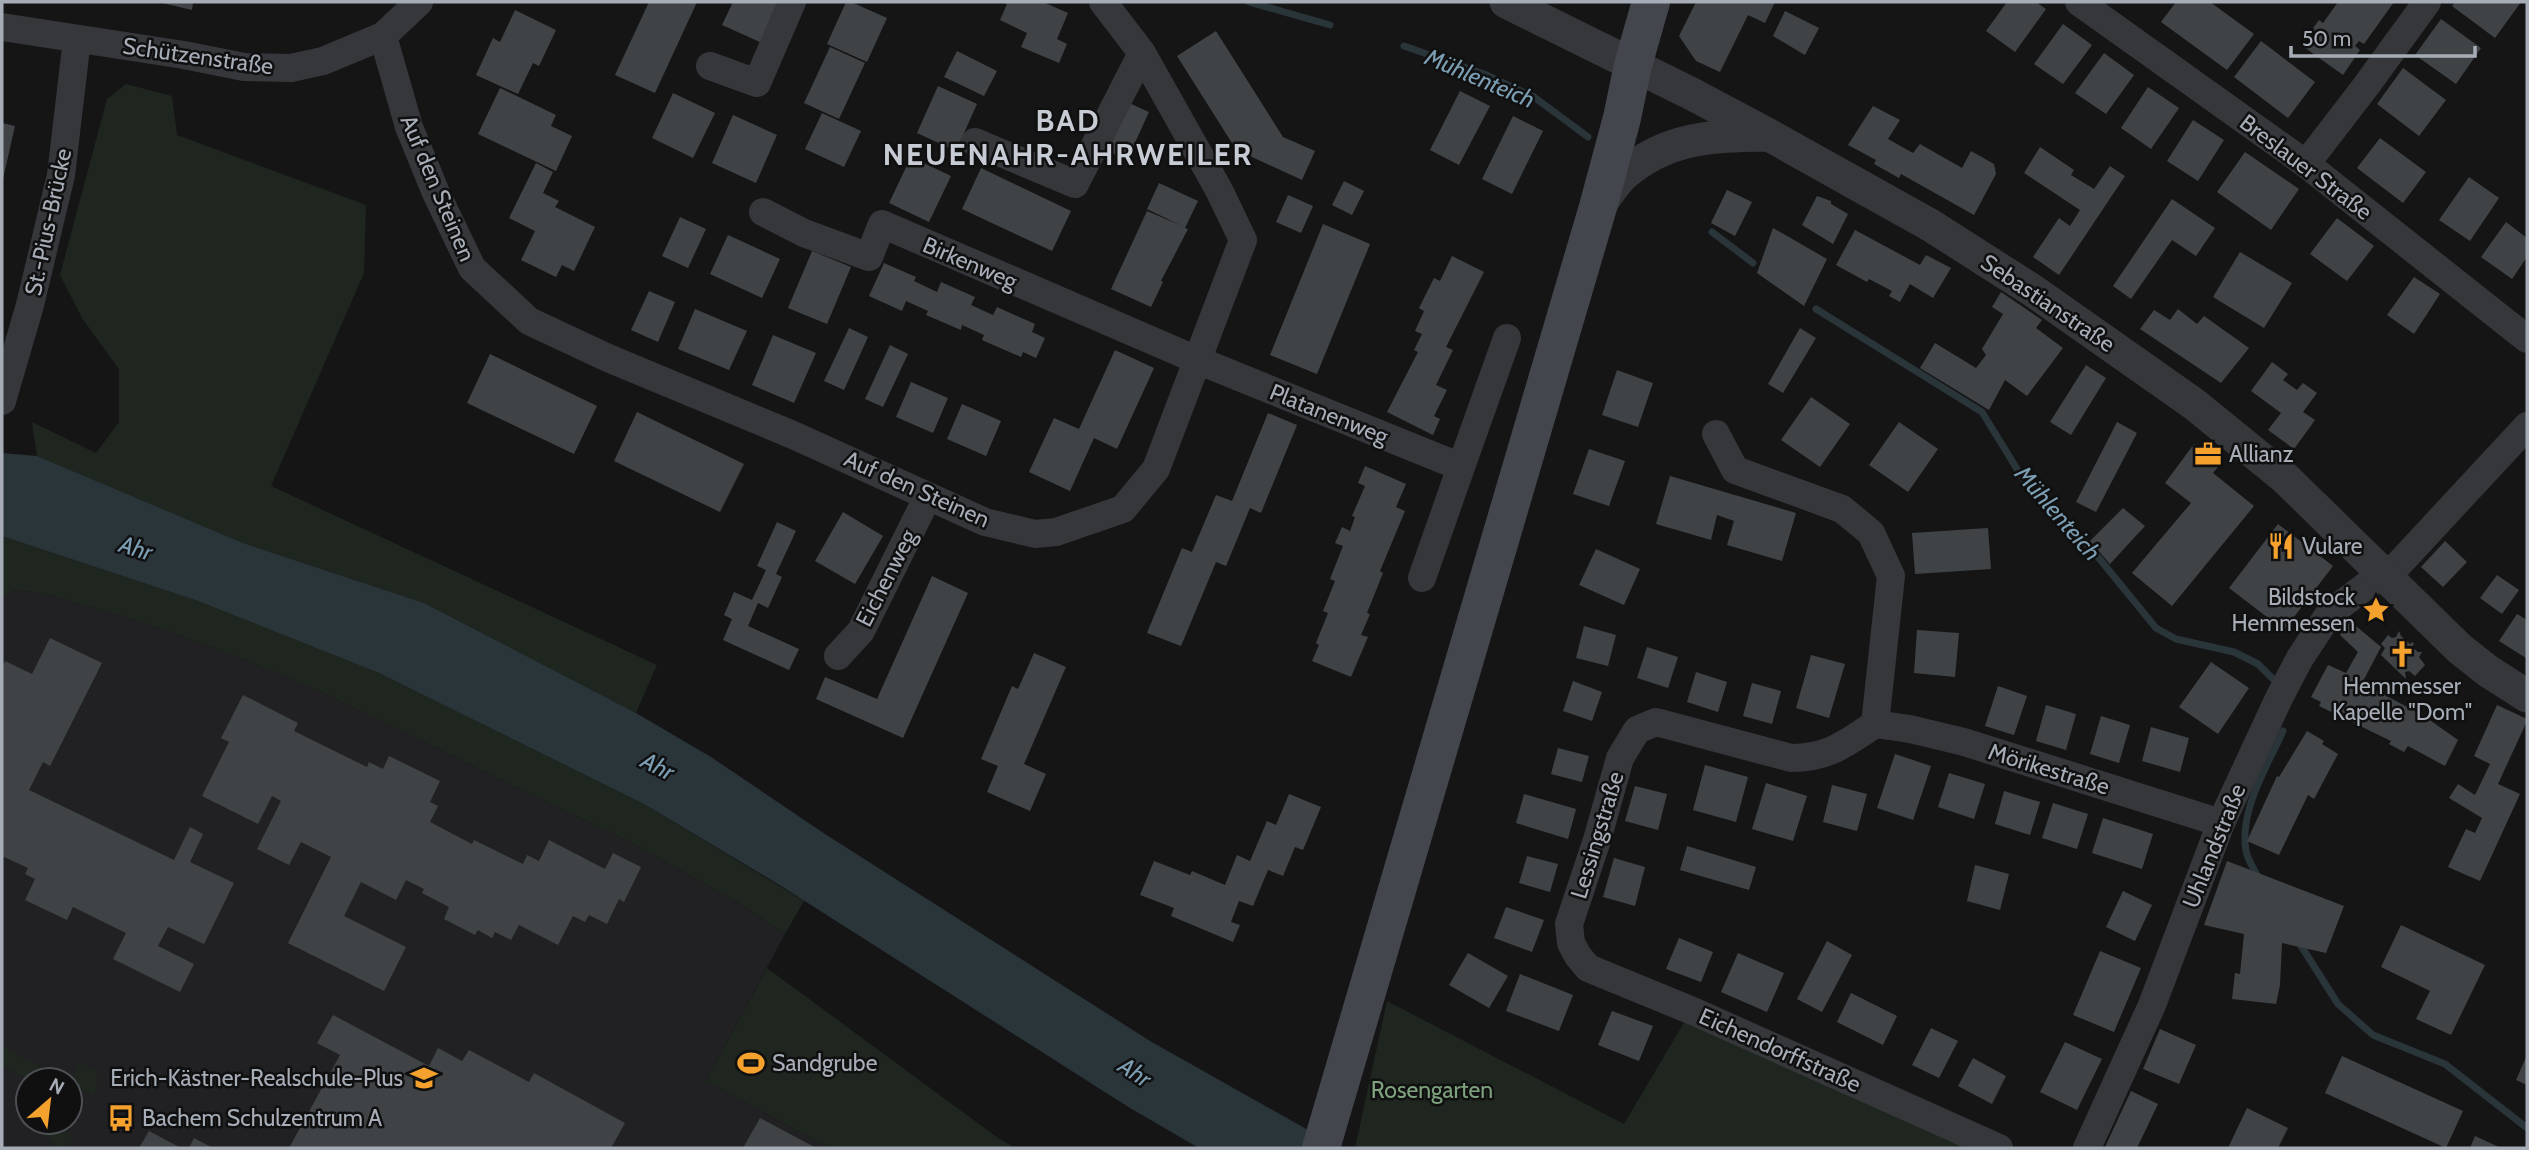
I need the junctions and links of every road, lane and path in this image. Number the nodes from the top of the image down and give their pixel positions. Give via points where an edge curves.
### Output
1 (419, 2) edge
2 (792, 2) edge
3 (1103, 2) edge
4 (1506, 2) edge
5 (1651, 2) edge
6 (2079, 2) edge
7 (2427, 2) edge
8 (2, 27) edge
9 (383, 36) junction
10 (77, 39) junction
11 (1142, 53) junction
12 (1633, 65) junction
13 (710, 66) dead end
14 (1769, 135) junction
15 (975, 142) dead end
16 (2306, 164) junction
17 (1598, 207) junction
18 (763, 212) dead end
19 (1507, 338) dead end
20 (2527, 339) edge
21 (1197, 360) junction
22 (2, 401) edge
23 (2527, 426) edge
24 (1716, 434) dead end
25 (1461, 467) junction
26 (928, 496) junction
27 (2384, 575) junction
28 (1422, 578) dead end
29 (838, 656) dead end
30 (2527, 696) edge
31 (1875, 724) junction
32 (2221, 822) junction
33 (1571, 943) joint
34 (1321, 1148) edge
35 (1999, 1148) edge
36 (2087, 1148) edge

1 - 9 street, Schützenstraße
2 - 13 street via 757,83
3 - 11 street, Auf den Steinen
4 - 12 street, Sebastianstraße
5 - 12 main road
6 - 16 street, Breslauer Straße
7 - 16 street
8 - 10 street, Schützenstraße
9 - 10 street, Schützenstraße via 323,61 291,68 244,67
9 - 26 street, Auf den Steinen via 409,127 472,268 529,321
10 - 22 street, St.-Pius-Brücke via 61,175
11 - 15 street via 1075,184
11 - 21 street, Auf den Steinen via 1243,240
12 - 14 street, Sebastianstraße
12 - 17 main road
14 - 17 street via 1689,140 1656,152 1621,177
14 - 27 street, Sebastianstraße via 1930,225 2194,404 2285,478
16 - 20 street, Breslauer Straße
17 - 34 main road
18 - 21 street, Birkenweg via 869,257 882,224
19 - 25 street
21 - 25 street, Platanenweg
21 - 26 street, Auf den Steinen via 1156,469 1123,509 1056,532 1035,534 985,522
23 - 27 street, Uhlandstraße
24 - 31 street via 1735,470 1842,509 1871,533 1891,576
25 - 28 street
26 - 29 street, Eichenweg via 861,631
27 - 30 street, Sebastianstraße via 2460,649
27 - 32 street, Uhlandstraße via 2329,614 2315,634 2280,696
31 - 32 street, Mörikestraße via 1964,742
31 - 33 street, Lessingstraße via 1832,752 1812,758 1791,758 1656,722 1637,730 1620,758 1569,924
32 - 36 street, Uhlandstraße via 2152,1006
33 - 35 street, Eichendorffstraße via 1588,968

